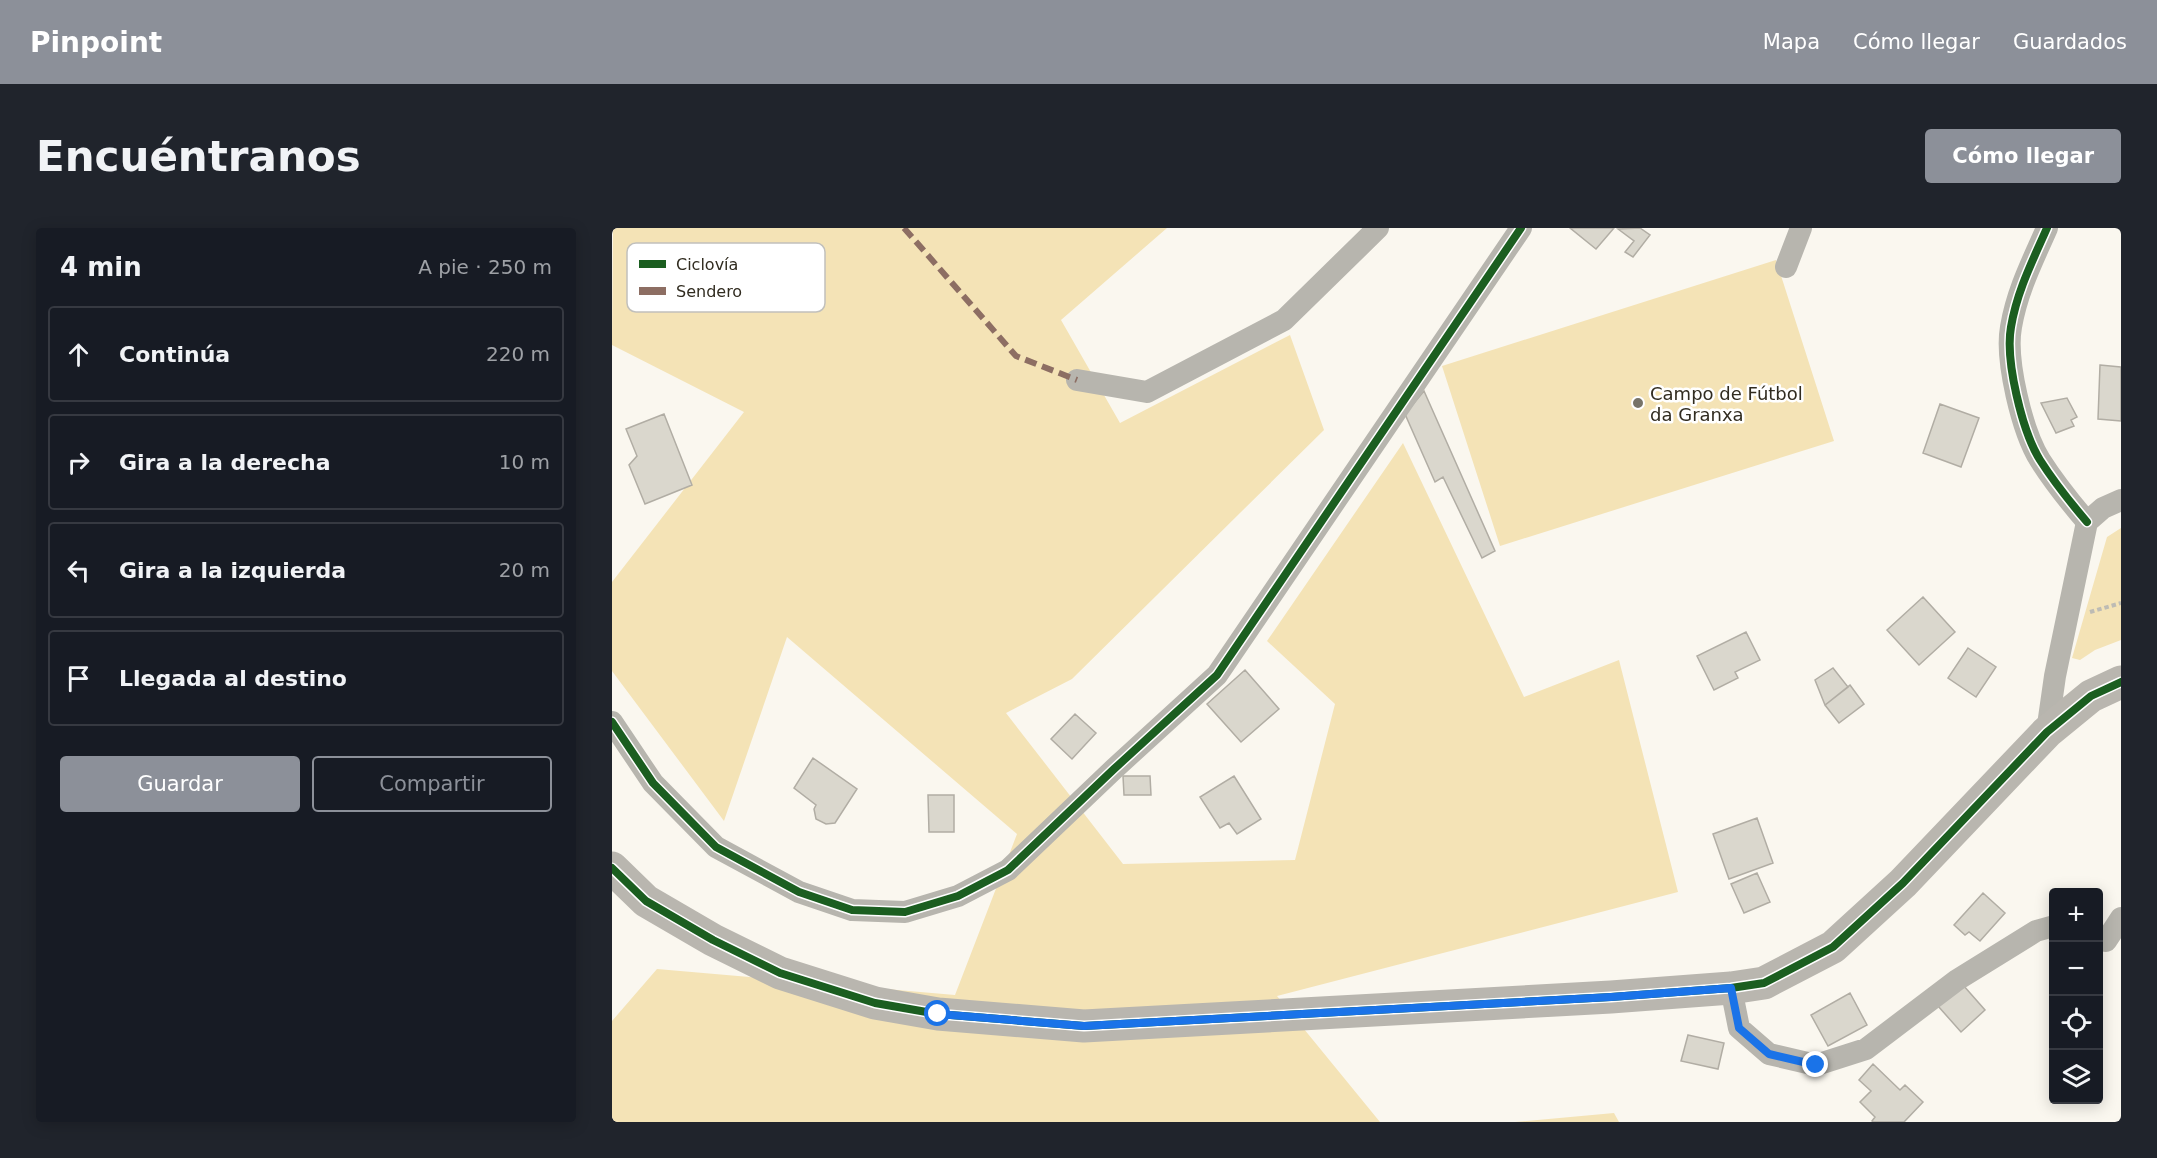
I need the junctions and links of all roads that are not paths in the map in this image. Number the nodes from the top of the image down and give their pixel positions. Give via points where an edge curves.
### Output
1 (1378, 228) edge
2 (1521, 228) edge
3 (1801, 228) edge
4 (2047, 228) edge
5 (1786, 267) dead end
6 (1077, 380) dead end
7 (2121, 500) edge
8 (2087, 522) junction
9 (2121, 682) edge
10 (612, 722) edge
11 (2047, 732) junction
12 (612, 868) edge
13 (2121, 918) edge
14 (2049, 927) edge
15 (2103, 940) edge
16 (1731, 988) junction

1 - 6 street via 1284,320 1147,392
2 - 10 street via 1217,675 1008,870 958,896 905,912 852,910 799,892 716,847 653,783
3 - 5 street
4 - 8 street via 2015,308 2010,330 2012,367 2020,411 2039,458
7 - 8 street via 2103,508
8 - 11 street
9 - 11 main road via 2091,696
11 - 16 main road via 1903,883 1833,947 1764,983
12 - 16 main road via 646,901 780,973 874,1003 938,1014 1084,1026
13 - 15 street via 2106,941
14 - 16 street via 2036,931 1957,980 1866,1049 1816,1065 1769,1054 1739,1028

